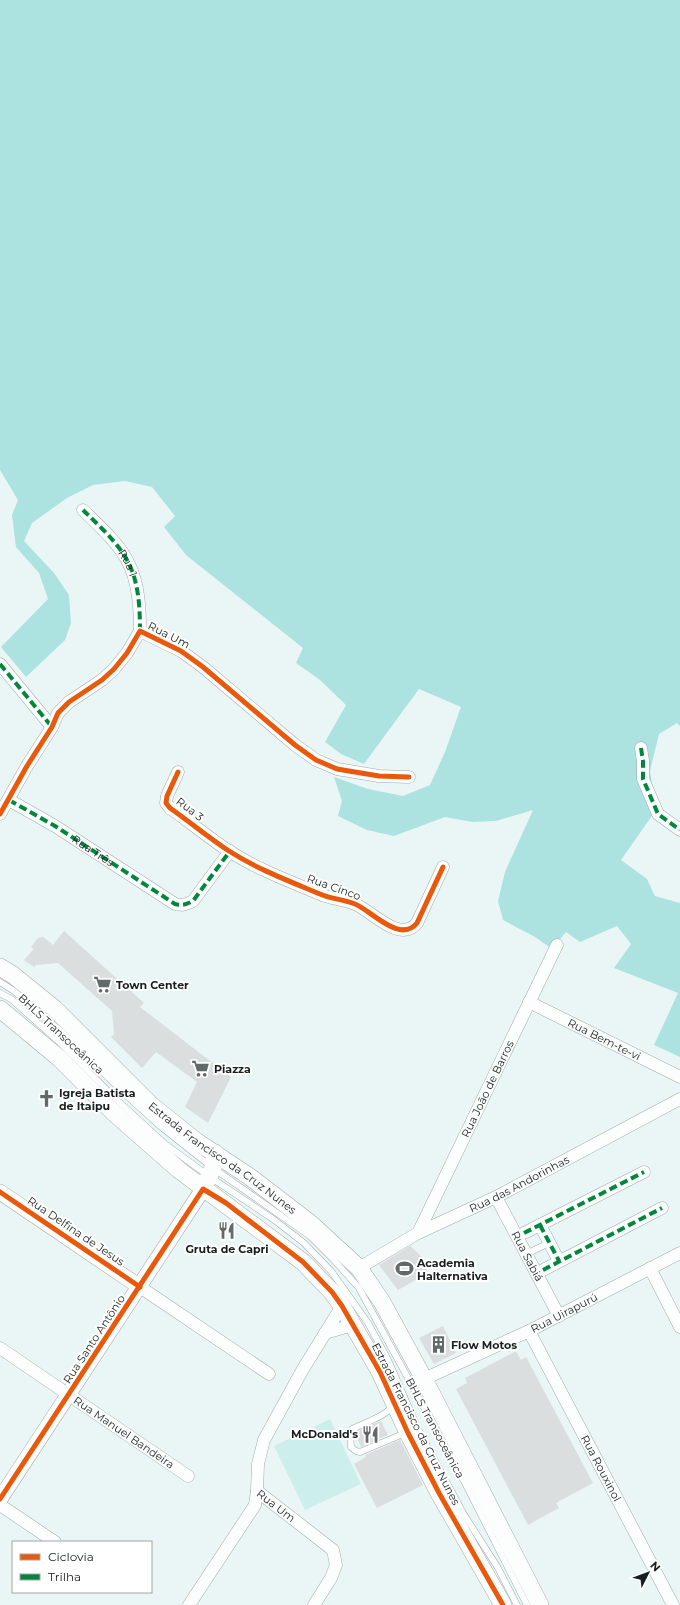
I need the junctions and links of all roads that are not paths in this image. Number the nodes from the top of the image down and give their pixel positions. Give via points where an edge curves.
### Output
1 (83, 510) dead end
2 (140, 631) junction
3 (0, 664) edge
4 (52, 727) junction
5 (640, 748) dead end
6 (178, 772) dead end
7 (409, 777) dead end
8 (9, 800) junction
9 (0, 814) edge
10 (680, 830) edge
11 (230, 851) junction
12 (443, 867) dead end
13 (557, 945) dead end
14 (0, 967) edge
15 (0, 982) edge
16 (0, 993) edge
17 (529, 1002) junction
18 (0, 1009) edge
19 (680, 1077) edge
20 (680, 1099) edge
21 (210, 1172) junction
22 (644, 1172) dead end
23 (0, 1192) edge
24 (496, 1197) junction
25 (662, 1208) dead end
26 (540, 1225) junction
27 (418, 1233) junction
28 (524, 1233) dead end
29 (549, 1243) junction
30 (680, 1253) edge
31 (526, 1254) junction
32 (559, 1261) junction
33 (359, 1268) junction
34 (650, 1268) junction
35 (543, 1270) dead end
36 (140, 1286) junction
37 (342, 1306) junction
38 (559, 1316) junction
39 (353, 1325) junction
40 (680, 1327) edge
41 (529, 1330) junction
42 (325, 1333) junction
43 (0, 1348) edge
44 (269, 1374) dead end
45 (424, 1379) junction
46 (69, 1394) junction
47 (394, 1404) junction
48 (410, 1436) junction
49 (188, 1476) dead end
50 (257, 1491) junction
51 (0, 1499) edge
52 (0, 1505) edge
53 (54, 1541) edge
54 (189, 1605) edge
55 (314, 1605) edge
56 (503, 1605) edge
57 (517, 1605) edge
58 (527, 1605) edge
59 (540, 1605) edge
60 (673, 1605) edge

1 - 2 street, Rua 1 via 117,545 129,565 136,587
2 - 4 street, Rua Um via 114,669 69,702 58,713
2 - 7 street, Rua Um via 181,651 203,667 316,760 337,769 379,776
3 - 4 street
4 - 8 street, Rua Um
5 - 10 street via 643,779 658,814
6 - 11 street, Rua 3 via 166,803
8 - 9 street, Rua Um
8 - 11 street, Rua Três via 55,826 175,904 186,905 193,901
11 - 12 street, Rua Cinco via 322,895 341,898 355,904 393,928 405,931 417,924
13 - 17 street, Rua João de Barros
14 - 21 main road, Estrada Francisco da Cruz Nunes via 55,1009 152,1106 196,1141
15 - 21 lane, BHLS Transoceânica via 63,1033
16 - 21 lane, BHLS Transoceânica via 11,999 57,1040 165,1144
17 - 19 street, Rua Bem-te-vi
17 - 27 street, Rua João de Barros
18 - 21 main road, Estrada Francisco da Cruz Nunes via 59,1058 113,1112 179,1170
20 - 24 street, Rua das Andorinhas
21 - 33 main road, Estrada Francisco da Cruz Nunes via 250,1176 310,1223
21 - 36 street, Rua Santo Antônio
21 - 37 main road, Estrada Francisco da Cruz Nunes via 226,1203 303,1262
21 - 57 lane, BHLS Transoceânica via 304,1243 352,1298 388,1360 410,1413 453,1494 498,1568
21 - 58 lane, BHLS Transoceânica via 310,1236 359,1288 464,1481
22 - 26 street
23 - 36 street, Rua Delfina de Jesus
24 - 27 street, Rua das Andorinhas
24 - 31 street, Rua Sabiá
25 - 32 street
26 - 28 street
26 - 29 street
27 - 33 street, Rua das Andorinhas
29 - 31 lane
29 - 32 street
30 - 34 street, Rua Uirapurú
31 - 38 street, Rua Sabiá
32 - 35 street
33 - 45 main road, Estrada Francisco da Cruz Nunes via 382,1302
34 - 38 street, Rua Uirapurú
34 - 40 street
36 - 44 street, Rua Delfina de Jesus
36 - 46 street, Rua Santo Antônio
37 - 39 main road, Estrada Francisco da Cruz Nunes
37 - 42 street
38 - 41 street, Rua Uirapurú
39 - 42 street
39 - 47 main road, Estrada Francisco da Cruz Nunes via 380,1372
41 - 45 street, Rua Uirapurú
41 - 60 street, Rua Rouxinol
42 - 50 street via 264,1440 258,1464
43 - 46 street, Rua Manuel Bandeira
45 - 59 main road, Estrada Francisco da Cruz Nunes
46 - 49 street, Rua Manuel Bandeira
46 - 51 street, Rua Santo Antônio
47 - 48 main road, Estrada Francisco da Cruz Nunes
47 - 48 lane via 392,1409 352,1429 351,1447 360,1452 403,1434
48 - 56 main road, Estrada Francisco da Cruz Nunes via 439,1493
50 - 54 street, Rua Um via 255,1505
50 - 55 street, Rua Um via 333,1550 336,1565
52 - 53 street

